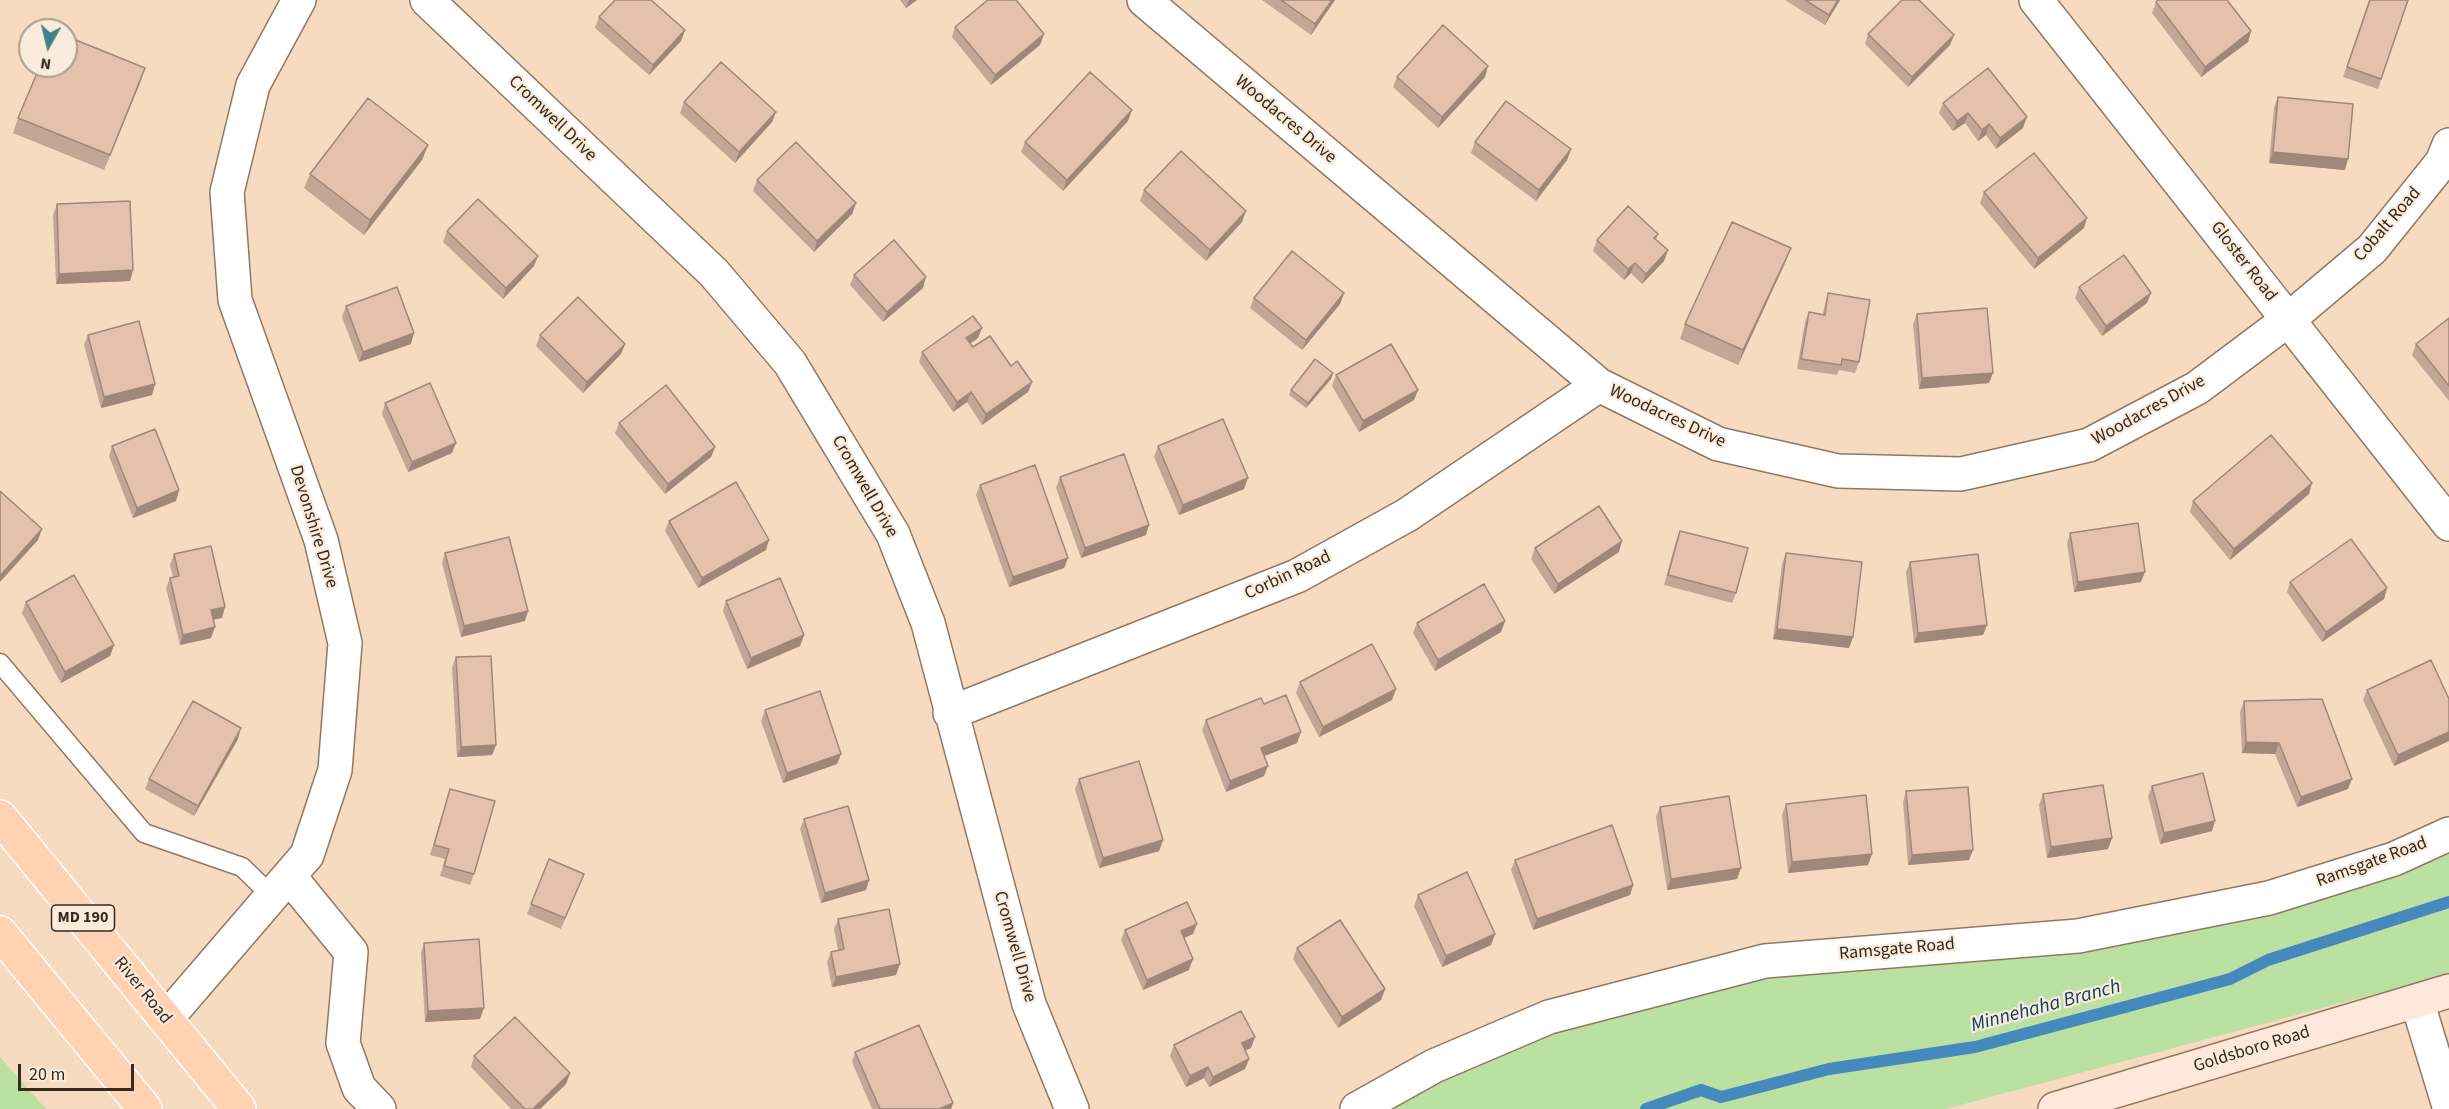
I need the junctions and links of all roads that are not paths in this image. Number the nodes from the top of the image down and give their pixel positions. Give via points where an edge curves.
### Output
1 (299, 0) edge
2 (427, 0) edge
3 (1144, 0) edge
4 (2036, 0) edge
5 (2449, 145) edge
6 (2289, 319) junction
7 (1599, 385) junction
8 (2449, 524) edge
9 (0, 663) edge
10 (950, 713) junction
11 (0, 817) edge
12 (2449, 834) edge
13 (280, 886) junction
14 (0, 933) edge
15 (2449, 991) edge
16 (2417, 1001) junction
17 (166, 1019) junction
18 (2449, 1106) edge
19 (145, 1109) edge
20 (239, 1109) edge
21 (379, 1109) edge
22 (1072, 1109) edge
23 (1357, 1109) edge
24 (2055, 1109) edge

1 - 13 street, Devonshire Drive via 253,85 227,192 235,300 321,540 345,643 335,770 307,855
2 - 10 street, Cromwell Drive via 714,273 790,363 894,534 928,623
3 - 7 street, Woodacres Drive
4 - 6 street, Gloster Road
5 - 6 street, Cobalt Road via 2442,162 2372,249
6 - 7 street, Woodacres Drive via 2197,388 2089,444 1961,474 1838,471 1718,444
6 - 8 street, Gloster Road
7 - 10 street, Corbin Road via 1407,515 1298,576
9 - 13 lane via 144,833 242,867
10 - 22 street, Cromwell Drive via 1029,1004
11 - 17 main road, River Road / MD 190
12 - 23 street, Ramsgate Road via 2394,859 2269,898 2090,933 1754,964 1549,1017 1434,1066
13 - 17 street, Devonshire Drive
13 - 21 street via 351,952 343,1043 359,1088
14 - 19 main road
15 - 16 main road, Goldsboro Road
16 - 18 street
16 - 24 main road, Goldsboro Road
17 - 20 main road, River Road / MD 190

